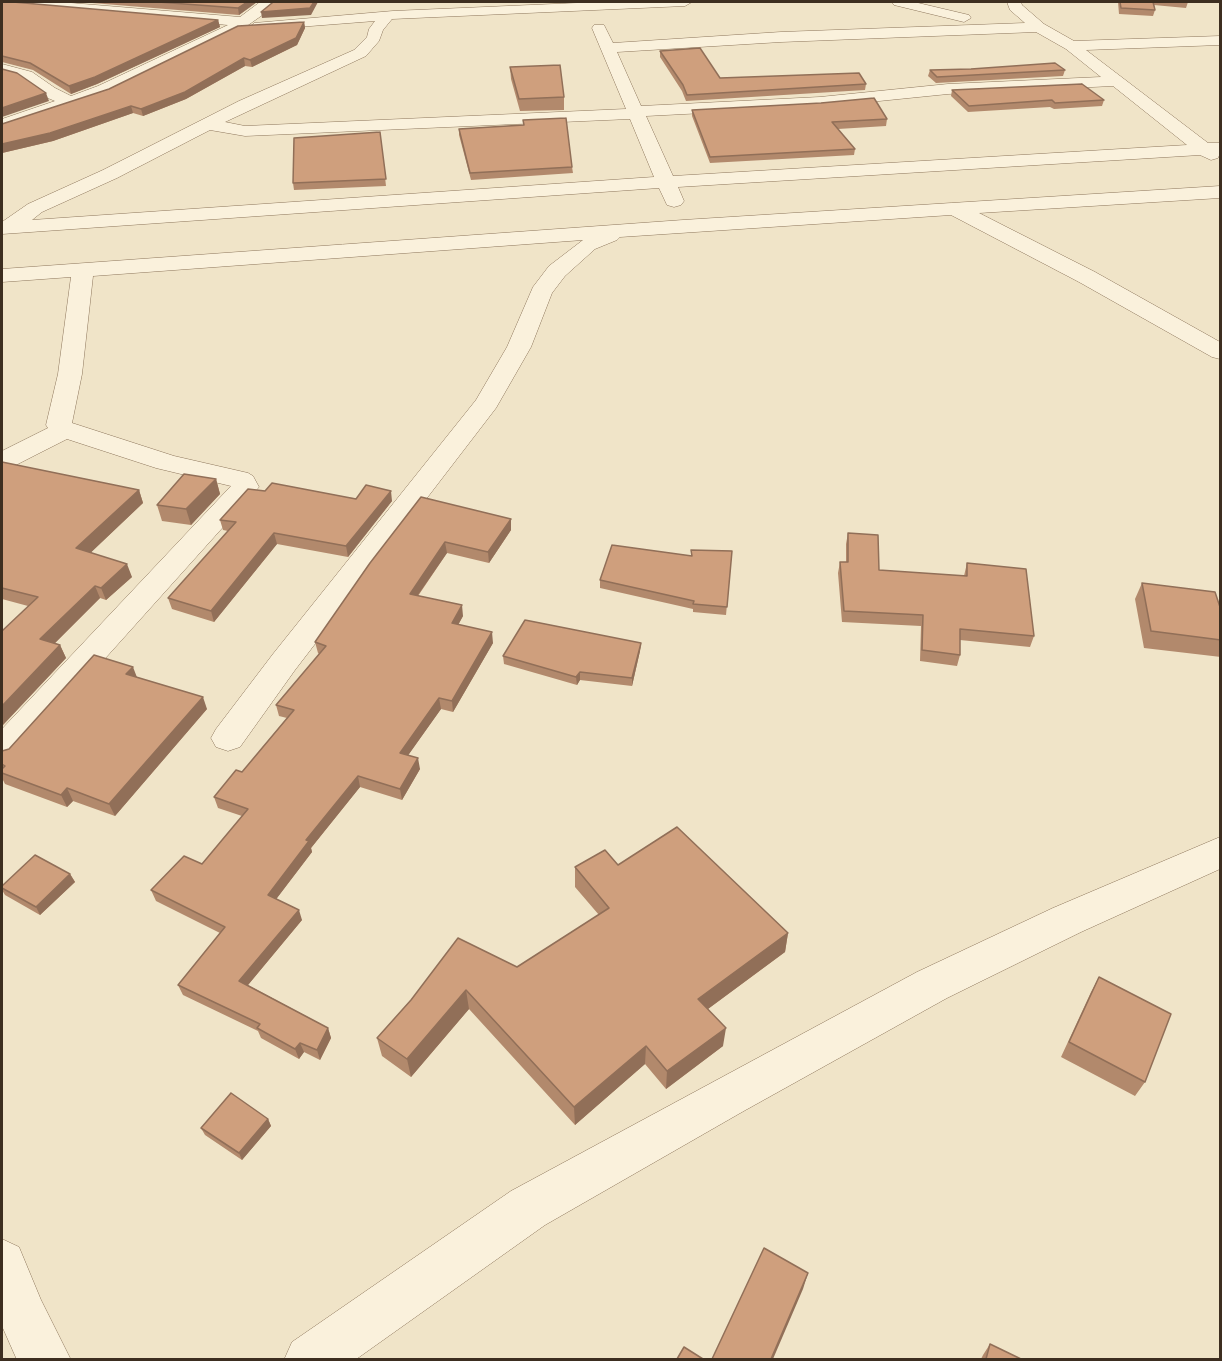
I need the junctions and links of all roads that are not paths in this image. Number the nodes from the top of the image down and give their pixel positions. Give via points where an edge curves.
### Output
1 (16, 2) edge
2 (151, 2) edge
3 (267, 2) edge
4 (685, 2) edge
5 (900, 2) edge
6 (1014, 2) edge
7 (347, 6) dead end
8 (421, 8) edge
9 (590, 8) junction
10 (136, 12) junction
11 (386, 17) junction
12 (250, 25) junction
13 (1010, 27) junction
14 (1039, 27) junction
15 (1221, 39) edge
16 (1071, 46) junction
17 (608, 48) junction
18 (2, 69) edge
19 (1114, 81) junction
20 (146, 85) junction
21 (114, 87) junction
22 (72, 102) junction
23 (636, 113) junction
24 (207, 124) junction
25 (2, 125) edge
26 (2, 137) edge
27 (1213, 148) edge
28 (1221, 164) edge
29 (667, 182) junction
30 (1221, 192) edge
31 (954, 209) junction
32 (682, 226) junction
33 (6, 228) edge
34 (623, 230) junction
35 (82, 270) junction
36 (2, 275) edge
37 (1196, 338) junction
38 (1221, 352) edge
39 (1221, 374) edge
40 (65, 430) junction
41 (2, 461) edge
42 (228, 738) dead end
43 (2, 751) edge
44 (1221, 852) edge
45 (2, 1264) edge
46 (45, 1359) edge
47 (310, 1359) edge

1 - 10 street
2 - 10 street
3 - 12 street
4 - 9 street
5 - 13 street
6 - 14 street
7 - 8 street
8 - 9 street
8 - 11 street
9 - 17 street
10 - 12 street
11 - 12 street
11 - 24 street via 360,53
12 - 20 street
12 - 21 street
13 - 14 street
13 - 17 street
14 - 16 street
15 - 16 street
16 - 19 street
17 - 23 street
18 - 22 street via 26,75 49,92
19 - 23 street via 948,89 820,102
19 - 27 street
20 - 21 street
20 - 26 street via 52,123
21 - 22 street
22 - 25 street
23 - 24 street via 245,131
23 - 29 street
24 - 33 street via 35,208
27 - 28 street
27 - 29 street
29 - 32 street
29 - 33 street
30 - 31 street
31 - 32 street
31 - 37 street
32 - 34 street
34 - 35 street
34 - 42 street via 588,245 557,271 541,292 519,347 487,403
35 - 36 street
35 - 40 street via 70,374 59,425
37 - 38 street
37 - 39 street
40 - 41 street
40 - 43 street via 166,462 238,479 245,487
44 - 47 street via 1066,920 932,985 726,1097 528,1208
45 - 46 street

